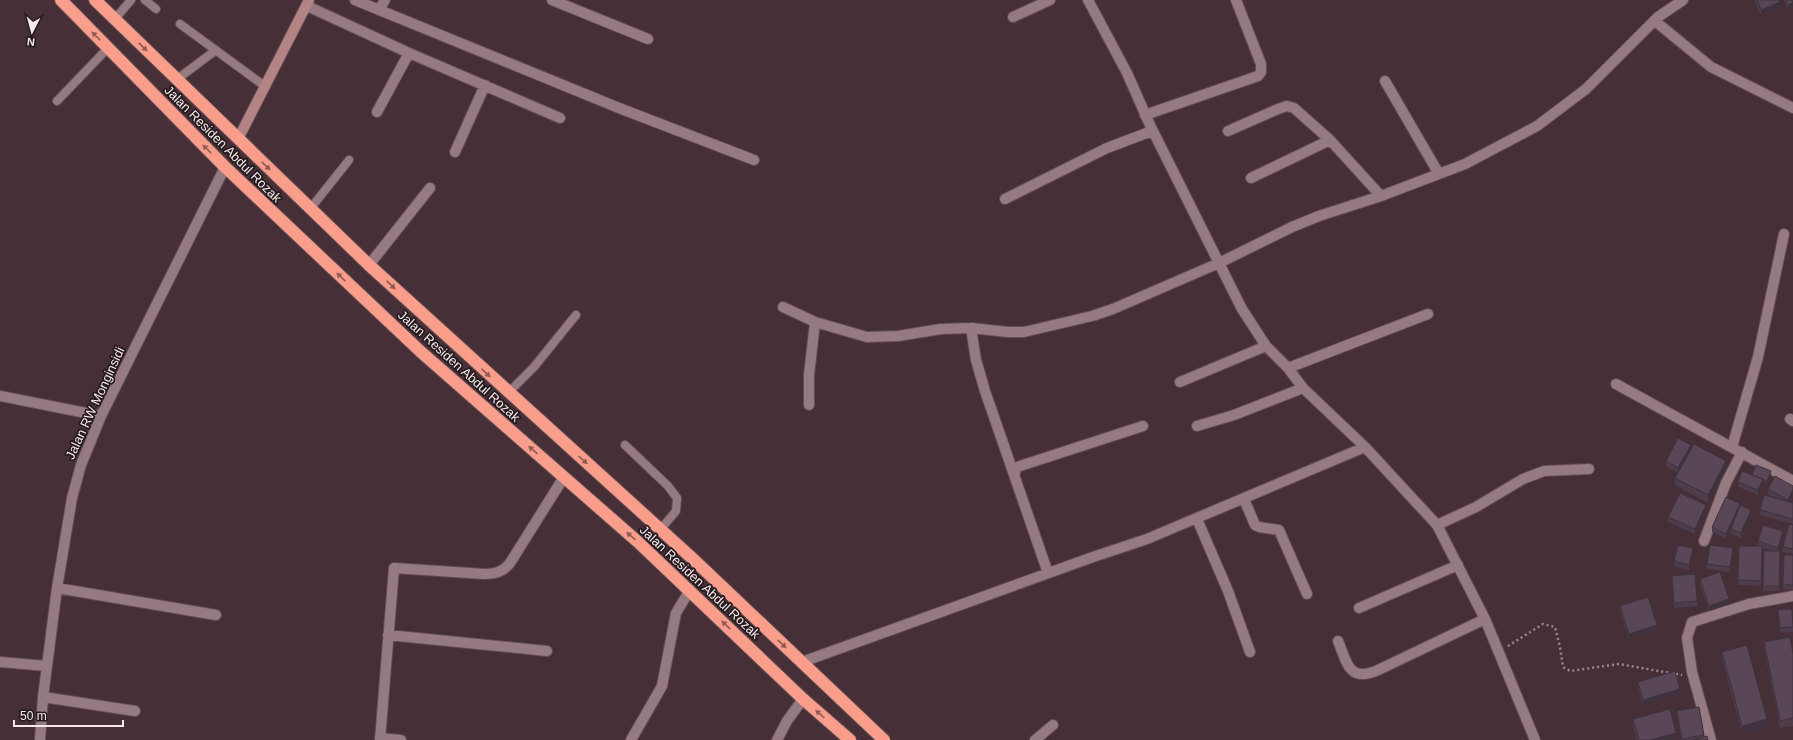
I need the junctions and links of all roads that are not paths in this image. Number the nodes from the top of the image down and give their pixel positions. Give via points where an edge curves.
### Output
1 (60, 0) edge
2 (95, 0) edge
3 (131, 0) edge
4 (145, 0) edge
5 (354, 0) edge
6 (385, 0) edge
7 (552, 0) edge
8 (1050, 0) edge
9 (1088, 0) edge
10 (1236, 0) edge
11 (1683, 0) edge
12 (308, 3) edge
13 (156, 9) dead end
14 (380, 10) junction
15 (1013, 17) dead end
16 (114, 19) junction
17 (1655, 21) junction
18 (180, 24) dead end
19 (648, 39) dead end
20 (108, 48) junction
21 (216, 50) junction
22 (409, 53) junction
23 (176, 80) junction
24 (1385, 81) dead end
25 (485, 85) junction
26 (266, 86) junction
27 (57, 101) dead end
28 (1793, 108) edge
29 (377, 112) dead end
30 (560, 118) dead end
31 (1148, 122) junction
32 (1228, 131) dead end
33 (238, 140) junction
34 (1330, 140) junction
35 (455, 152) dead end
36 (349, 160) dead end
37 (754, 160) dead end
38 (225, 167) junction
39 (1439, 174) junction
40 (1251, 178) dead end
41 (430, 188) dead end
42 (1381, 196) junction
43 (1005, 199) dead end
44 (310, 209) junction
45 (1784, 234) dead end
46 (1219, 263) junction
47 (369, 265) junction
48 (783, 307) dead end
49 (1428, 314) dead end
50 (576, 315) dead end
51 (815, 322) junction
52 (971, 328) junction
53 (1266, 346) junction
54 (1288, 368) junction
55 (1180, 382) dead end
56 (1616, 384) dead end
57 (1303, 388) junction
58 (508, 393) junction
59 (0, 396) edge
60 (809, 405) dead end
61 (101, 416) junction
62 (1144, 426) dead end
63 (1197, 426) dead end
64 (625, 445) dead end
65 (1732, 446) junction
66 (1365, 447) junction
67 (1742, 452) junction
68 (1589, 469) dead end
69 (1015, 473) junction
70 (564, 477) junction
71 (1793, 481) edge
72 (1244, 499) junction
73 (1197, 519) junction
74 (1437, 524) junction
75 (660, 530) junction
76 (1704, 541) dead end
77 (1458, 565) junction
78 (1048, 573) junction
79 (57, 588) junction
80 (690, 590) junction
81 (1307, 594) dead end
82 (1793, 596) edge
83 (1359, 608) dead end
84 (216, 615) dead end
85 (1485, 619) junction
86 (388, 635) junction
87 (1338, 641) dead end
88 (547, 651) dead end
89 (1250, 652) dead end
90 (0, 662) edge
91 (802, 662) junction
92 (47, 666) junction
93 (43, 697) junction
94 (803, 699) junction
95 (135, 711) dead end
96 (1053, 725) dead end
97 (380, 739) edge
98 (40, 740) edge
99 (402, 740) edge
100 (631, 740) edge
101 (777, 740) edge
102 (850, 740) edge
103 (884, 740) edge
104 (1035, 740) edge
105 (1535, 740) edge
106 (1711, 740) edge

20 -> 1 highway, Jalan Residen Abdul Rozak
2 - 16 highway, Jalan Residen Abdul Rozak
3 - 16 lane
4 - 13 lane
5 - 14 street
6 - 14 street
7 - 19 street
8 - 15 street
9 - 31 street via 1127,73
10 - 31 street via 1261,64 1261,72 1258,76
11 - 17 street
12 - 22 street
12 - 26 street
14 - 37 street
16 -> 23 highway, Jalan Residen Abdul Rozak
17 - 28 street via 1711,67
17 - 39 street via 1586,89 1537,126 1465,164
18 - 21 lane
20 - 27 lane
38 -> 20 highway, Jalan Residen Abdul Rozak
21 - 23 lane
21 - 26 lane
22 - 25 street
22 - 29 street
23 - 33 highway, Jalan Residen Abdul Rozak
24 - 39 street
25 - 30 street
25 - 35 street
26 - 33 street
31 - 43 street via 1107,148
31 - 46 street
32 - 34 street via 1278,109 1290,107 1298,110
33 -> 44 highway, Jalan Residen Abdul Rozak
34 - 40 street
34 - 42 street
36 - 44 lane
38 - 61 street, Jalan RW Monginsidi
70 -> 38 highway, Jalan Residen Abdul Rozak via 421,352
39 - 42 street
41 - 47 street
42 - 46 street via 1292,227
44 - 47 highway, Jalan Residen Abdul Rozak
45 - 65 street via 1758,357
46 - 52 street via 1136,300 1092,316 1024,332
46 - 53 street via 1242,309
47 -> 58 highway, Jalan Residen Abdul Rozak
48 - 51 street
49 - 54 street
50 - 58 lane via 534,367
51 - 52 street via 867,338
51 - 60 street via 809,375
52 - 69 street via 976,360 985,391
53 - 54 street
53 - 55 street
54 - 57 street
56 - 65 street
57 - 63 street via 1234,415
57 - 66 street
58 -> 75 highway, Jalan Residen Abdul Rozak
59 - 61 street
61 - 79 street, Jalan RW Monginsidi via 81,465 72,498
62 - 69 street via 1020,466 1016,468
64 - 75 lane via 677,498 676,511
65 - 67 street
66 - 72 street
66 - 74 street
67 - 71 street
67 - 76 street via 1726,483
68 - 74 street via 1544,471 1523,479 1476,507
69 - 78 street
80 -> 70 highway, Jalan Residen Abdul Rozak
70 - 86 street via 510,563 503,570 484,574 394,568
72 - 73 street
72 - 81 street via 1255,525 1279,530
73 - 78 street
73 - 89 street via 1228,591
74 - 77 street
75 -> 91 highway, Jalan Residen Abdul Rozak
77 - 83 street
77 - 85 street
78 - 91 street
79 - 84 street
79 - 92 street, Jalan RW Monginsidi
94 -> 80 highway, Jalan Residen Abdul Rozak
80 - 100 street via 676,613 662,686
82 - 106 street via 1749,604 1692,622 1687,638 1694,678
85 - 87 street via 1363,675 1350,670
85 - 105 street
86 - 88 street
86 - 97 street
90 - 92 street
91 - 103 highway, Jalan Residen Abdul Rozak
92 - 93 street, Jalan RW Monginsidi
93 - 95 street
93 - 98 street, Jalan RW Monginsidi
94 - 101 street
102 -> 94 highway, Jalan Residen Abdul Rozak
96 - 104 street
97 - 99 street

